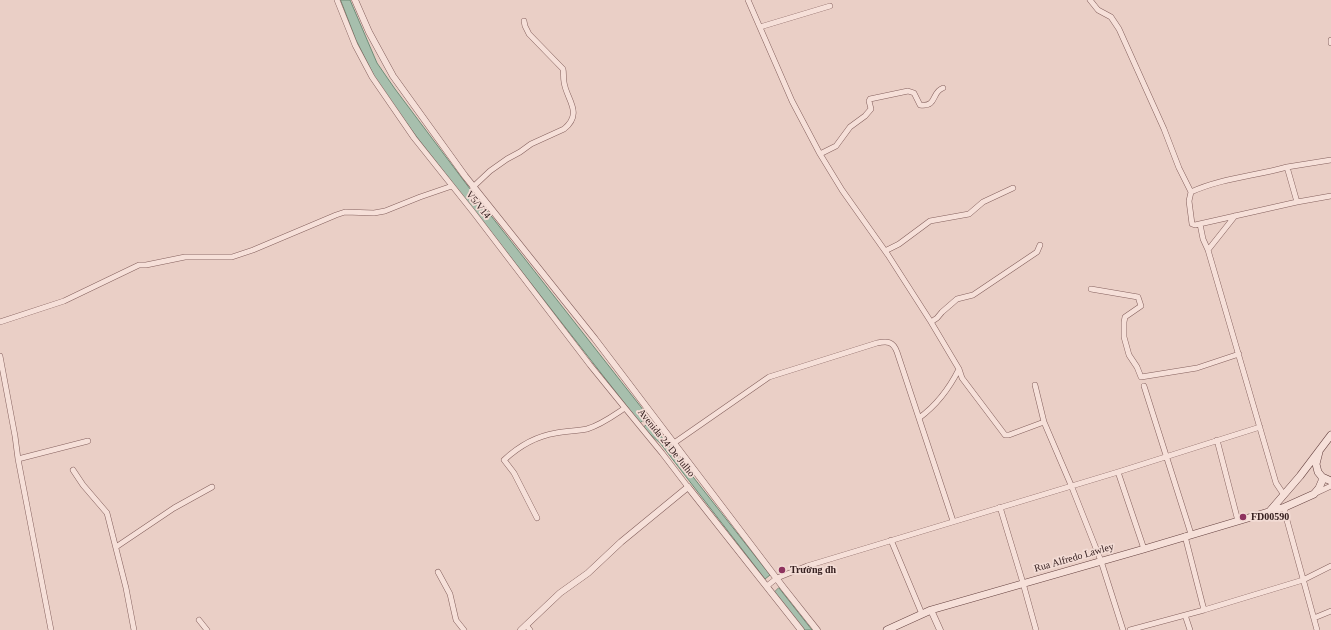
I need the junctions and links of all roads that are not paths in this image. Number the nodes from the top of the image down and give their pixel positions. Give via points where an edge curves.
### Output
1 (337, 0) edge
2 (355, 0) edge
3 (748, 0) edge
4 (1090, 0) edge
5 (830, 6) dead end
6 (524, 21) dead end
7 (760, 28) junction
8 (1331, 40) edge
9 (1331, 43) edge
10 (943, 88) dead end
11 (820, 154) junction
12 (1331, 160) edge
13 (1287, 167) junction
14 (452, 186) junction
15 (473, 187) junction
16 (1013, 188) dead end
17 (1191, 192) junction
18 (1331, 196) edge
19 (1297, 202) junction
20 (1236, 216) junction
21 (1200, 224) junction
22 (1040, 244) dead end
23 (1208, 250) junction
24 (886, 252) junction
25 (1091, 289) dead end
26 (0, 322) edge
27 (930, 322) junction
28 (1239, 354) junction
29 (0, 356) edge
30 (959, 369) junction
31 (1035, 385) dead end
32 (1144, 386) dead end
33 (625, 408) junction
34 (919, 418) junction
35 (1044, 422) junction
36 (1260, 427) junction
37 (1331, 436) edge
38 (1217, 440) junction
39 (88, 441) dead end
40 (674, 443) junction
41 (1319, 452) junction
42 (1166, 456) junction
43 (18, 459) junction
44 (73, 470) dead end
45 (1118, 472) junction
46 (1320, 475) junction
47 (1300, 476) junction
48 (1331, 481) edge
49 (1071, 485) junction
50 (1331, 486) edge
51 (212, 487) dead end
52 (688, 487) junction
53 (1314, 494) junction
54 (1284, 495) junction
55 (1000, 507) junction
56 (1285, 507) junction
57 (1268, 512) junction
58 (537, 518) dead end
59 (1238, 520) junction
60 (953, 521) junction
61 (1188, 535) junction
62 (890, 540) junction
63 (116, 547) junction
64 (1144, 549) junction
65 (1101, 561) junction
66 (1331, 566) edge
67 (438, 572) dead end
68 (777, 578) junction
69 (1303, 580) junction
70 (1024, 584) junction
71 (767, 586) junction
72 (931, 610) junction
73 (1204, 610) junction
74 (1331, 610) edge
75 (922, 614) junction
76 (1185, 614) junction
77 (1314, 618) junction
78 (199, 620) dead end
79 (528, 628) edge
80 (51, 630) edge
81 (134, 630) edge
82 (207, 630) edge
83 (464, 630) edge
84 (521, 630) edge
85 (801, 630) edge
86 (817, 630) edge
87 (887, 630) edge
88 (940, 630) edge
89 (1036, 630) edge
90 (1123, 630) edge
91 (1130, 630) edge
92 (1190, 630) edge
93 (1317, 630) edge

1 - 14 street, V5/V14 via 355,45 372,77 414,138
2 - 15 street via 393,76
3 - 7 street
4 - 17 street via 1098,10 1111,17 1119,29
5 - 7 street
6 - 15 street via 529,34 563,69 564,81 573,108 571,120 564,129 531,144 498,165
7 - 11 street via 792,102
8 - 9 street
10 - 11 street via 930,104 920,104 914,93 908,91 870,99 871,109 865,116 850,126 836,146
11 - 24 street
12 - 13 street
13 - 17 street via 1225,180
13 - 19 street
14 - 26 street via 385,211 345,212 232,257 185,257 139,265 64,301
14 - 33 street, V5/V14
15 - 40 street via 595,339
16 - 24 street via 989,198 969,214 930,221
17 - 21 street via 1189,201 1192,224
18 - 19 street
19 - 20 street
20 - 21 street
20 - 23 street
21 - 23 street
22 - 27 street via 1037,252 973,295 957,299
23 - 28 street
24 - 27 street
25 - 28 street via 1138,297 1141,306 1125,317 1124,337 1129,356 1141,377 1197,368
27 - 30 street
28 - 36 street
29 - 43 street
30 - 34 street via 941,398
30 - 35 street via 962,378 1005,435 1009,436
31 - 35 street
32 - 42 street
33 - 52 street, Avenida 24 De Julho
33 - 58 street, Avenida 24 De Julho via 590,427 548,434 514,450 504,460
34 - 40 street via 895,346 884,341 769,377
34 - 60 street
35 - 49 street
36 - 38 street
36 - 54 street via 1276,483
37 - 41 main road
38 - 42 street
38 - 59 street
39 - 43 street
40 - 68 street
41 - 46 main road via 1316,464
41 - 47 main road
42 - 45 street
42 - 61 street
43 - 80 street
44 - 63 street via 107,513
45 - 49 street
45 - 64 street
46 - 47 main road via 1309,471
46 - 48 main road
46 - 53 main road via 1322,483
47 - 54 main road
49 - 55 street
49 - 65 street
50 - 53 street
51 - 63 street via 174,508
52 - 71 street, Avenida 24 De Julho
52 - 79 street via 626,537 588,573 560,593
53 - 56 main road, Rua Alfredo Lawley
54 - 56 main road
54 - 57 main road
55 - 60 street
55 - 70 street
56 - 57 main road, Rua Alfredo Lawley
56 - 69 street
57 - 59 main road, Rua Alfredo Lawley
59 - 61 main road, Rua Alfredo Lawley
60 - 62 street
61 - 64 main road, Rua Alfredo Lawley
61 - 73 street
62 - 68 street
62 - 75 street
63 - 81 street
64 - 65 main road, Rua Alfredo Lawley
65 - 70 main road, Rua Alfredo Lawley
65 - 90 street
66 - 69 street
67 - 83 street via 450,594 456,620
68 - 71 street
68 - 86 street
69 - 73 street
69 - 77 street
70 - 72 main road, Rua Alfredo Lawley
70 - 89 street
71 - 85 street, Avenida 24 De Julho
72 - 75 main road, Rua Alfredo Lawley
72 - 88 street
73 - 76 street
74 - 77 street
75 - 87 main road, Rua Alfredo Lawley
76 - 91 street
76 - 92 street
77 - 93 street
78 - 82 street
79 - 84 street

